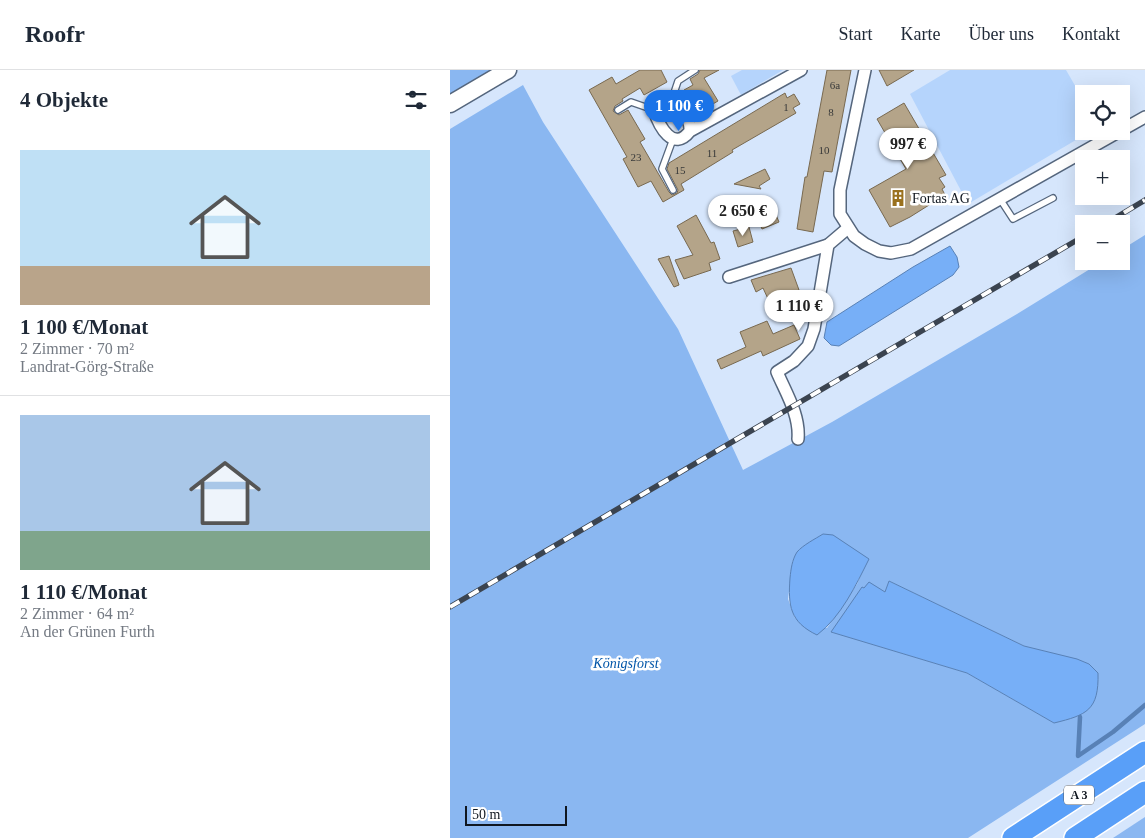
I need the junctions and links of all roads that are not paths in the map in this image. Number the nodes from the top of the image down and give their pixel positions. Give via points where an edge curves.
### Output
1 (508, 70) edge
2 (695, 70) edge
3 (865, 70) edge
4 (796, 71) edge
5 (672, 99) junction
6 (450, 104) edge
7 (618, 110) dead end
8 (654, 110) junction
9 (1145, 117) edge
10 (690, 131) junction
11 (673, 139) junction
12 (672, 190) dead end
13 (1052, 198) dead end
14 (1000, 199) junction
15 (848, 228) junction
16 (828, 245) junction
17 (729, 277) dead end
18 (798, 439) dead end
19 (1145, 752) edge
20 (1145, 792) edge
21 (1013, 838) edge
22 (1075, 838) edge

1 - 6 main road
2 - 5 lane via 678,81
3 - 15 street via 840,190 840,214
4 - 10 street
5 - 8 street via 661,100
5 - 10 street via 689,122
7 - 8 lane via 631,102
8 - 11 street via 662,127
9 - 14 street
10 - 11 street via 680,140
11 - 12 lane via 662,169
13 - 14 lane via 1013,219
14 - 15 street via 900,253 879,251
15 - 16 street
16 - 17 street
16 - 18 street via 814,329 808,346 794,361 776,372 796,415
19 - 21 highway, A 3
20 - 22 highway, A 3

